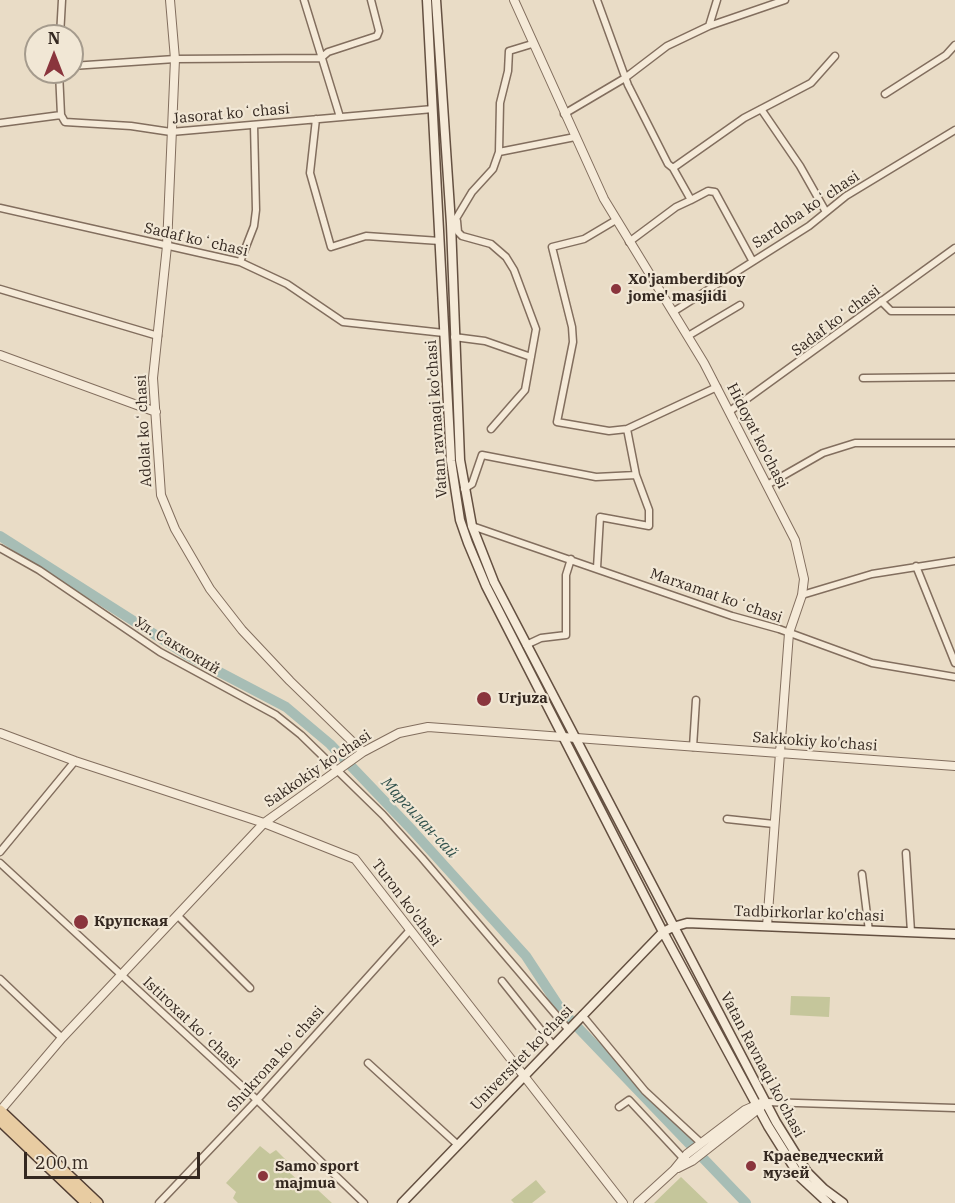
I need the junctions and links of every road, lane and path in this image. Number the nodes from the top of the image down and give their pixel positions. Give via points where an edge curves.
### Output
1 (62, 0) edge
2 (304, 0) edge
3 (371, 0) edge
4 (427, 0) edge
5 (436, 0) edge
6 (514, 0) edge
7 (597, 0) edge
8 (717, 0) edge
9 (785, 0) edge
10 (172, 1) edge
11 (61, 24) edge
12 (709, 26) junction
13 (532, 44) junction
14 (955, 45) edge
15 (835, 56) dead end
16 (321, 58) junction
17 (175, 59) junction
18 (84, 65) edge
19 (625, 78) junction
20 (60, 84) edge
21 (885, 94) dead end
22 (433, 109) junction
23 (761, 109) junction
24 (564, 114) junction
25 (61, 115) junction
26 (340, 117) junction
27 (316, 119) junction
28 (0, 123) edge
29 (254, 125) junction
30 (955, 130) edge
31 (171, 132) junction
32 (575, 137) junction
33 (499, 152) junction
34 (673, 168) junction
35 (691, 200) junction
36 (0, 208) edge
37 (826, 212) junction
38 (616, 220) junction
39 (454, 222) junction
40 (440, 241) junction
41 (629, 242) junction
42 (167, 246) junction
43 (955, 248) edge
44 (752, 260) junction
45 (240, 262) junction
46 (0, 289) edge
47 (881, 301) junction
48 (740, 305) dead end
49 (955, 311) edge
50 (673, 312) junction
51 (448, 316) junction
52 (444, 333) junction
53 (158, 336) junction
54 (688, 336) junction
55 (454, 337) junction
56 (0, 355) edge
57 (531, 357) junction
58 (863, 378) dead end
59 (955, 378) edge
60 (717, 387) junction
61 (730, 411) junction
62 (156, 412) junction
63 (491, 429) dead end
64 (627, 429) junction
65 (955, 443) edge
66 (636, 475) junction
67 (767, 485) junction
68 (464, 489) junction
69 (471, 526) junction
70 (0, 548) edge
71 (572, 559) junction
72 (955, 561) edge
73 (916, 566) junction
74 (597, 568) junction
75 (802, 595) junction
76 (789, 633) junction
77 (526, 645) junction
78 (955, 663) edge
79 (955, 677) edge
80 (696, 700) dead end
81 (0, 732) edge
82 (563, 735) junction
83 (574, 736) junction
84 (693, 747) junction
85 (363, 752) junction
86 (778, 753) junction
87 (75, 761) junction
88 (955, 766) edge
89 (338, 770) junction
90 (726, 819) dead end
91 (264, 823) junction
92 (774, 824) junction
93 (0, 852) edge
94 (906, 853) dead end
95 (0, 863) edge
96 (862, 874) dead end
97 (178, 916) junction
98 (767, 926) junction
99 (673, 927) junction
100 (410, 930) junction
101 (869, 931) junction
102 (663, 932) junction
103 (911, 932) junction
104 (955, 934) edge
105 (122, 976) junction
106 (0, 979) edge
107 (502, 981) dead end
108 (250, 988) dead end
109 (582, 1015) junction
110 (568, 1029) junction
111 (63, 1038) junction
112 (553, 1045) junction
113 (368, 1063) dead end
114 (523, 1077) junction
115 (256, 1100) junction
116 (760, 1105) junction
117 (619, 1107) dead end
118 (955, 1108) edge
119 (0, 1110) edge
120 (0, 1121) edge
121 (458, 1145) junction
122 (700, 1147) junction
123 (688, 1158) junction
124 (86, 1203) edge
125 (98, 1203) edge
126 (159, 1203) edge
127 (364, 1203) edge
128 (402, 1203) edge
129 (623, 1203) edge
130 (638, 1203) edge
131 (828, 1203) edge
132 (843, 1203) edge

1 - 11 street
2 - 16 street
3 - 16 street via 380,31 377,36 328,52
4 - 22 main road, Vatan ravnaqi ko'chasi
5 - 39 main road, Vatan ravnaqi ko'chasi
6 - 13 street, Hidoyat ko'chasi
7 - 19 street
8 - 12 street
9 - 12 street
10 - 17 street, Adolat koʻchasi
12 - 19 street via 667,46
13 - 24 street, Hidoyat ko'chasi
13 - 33 street via 511,49 507,54
14 - 21 street via 946,55
15 - 23 street via 811,83
16 - 17 street
16 - 26 street
17 - 18 street
17 - 31 street, Adolat koʻchasi
19 - 24 street
19 - 34 street
20 - 25 street
22 - 26 street, Jasorat koʻchasi
22 - 40 main road, Vatan ravnaqi ko'chasi
23 - 34 street
23 - 37 street
24 - 32 street, Hidoyat ko'chasi
25 - 28 street, Jasorat koʻchasi
25 - 31 street, Jasorat koʻchasi via 65,122
26 - 27 street, Jasorat koʻchasi
27 - 29 street, Jasorat koʻchasi
27 - 40 street via 310,173 331,247 366,236
29 - 31 street, Jasorat koʻchasi
29 - 45 street via 256,210
30 - 37 street, Sardoba koʻchasi
31 - 42 street, Adolat koʻchasi
32 - 33 street
32 - 38 street, Hidoyat ko'chasi
33 - 39 street via 493,170 472,192
34 - 35 street
35 - 41 street
35 - 44 street via 708,191 715,192
36 - 42 street, Sadaf koʻchasi
37 - 44 street, Sardoba koʻchasi
38 - 41 street, Hidoyat ko'chasi
38 - 64 street via 584,239 552,247 573,342 557,422
39 - 51 main road, Vatan ravnaqi ko'chasi
39 - 57 street via 458,232 495,246 514,270 536,329
40 - 51 main road, Vatan ravnaqi ko'chasi
41 - 50 street, Hidoyat ko'chasi
42 - 45 street, Sadaf koʻchasi
42 - 53 street, Adolat koʻchasi
43 - 47 street, Sadaf koʻchasi
44 - 50 street, Sardoba koʻchasi
45 - 52 street, Sadaf koʻchasi via 288,284 343,322
46 - 53 street
47 - 49 street via 891,311
47 - 61 street, Sadaf koʻchasi
48 - 54 street
50 - 54 street, Hidoyat ko'chasi
51 - 52 main road, Vatan ravnaqi ko'chasi
51 - 55 main road, Vatan ravnaqi ko'chasi
52 - 82 main road, Vatan ravnaqi ko'chasi via 453,479 460,520 486,586
53 - 62 street, Adolat koʻchasi via 153,378
54 - 60 street, Hidoyat ko'chasi
55 - 57 street via 485,341
55 - 68 main road, Vatan ravnaqi ko'chasi
56 - 62 street
57 - 63 street via 525,390
58 - 59 street
60 - 61 street, Hidoyat ko'chasi
60 - 64 street
61 - 67 street, Hidoyat ko'chasi
62 - 85 street, Adolat koʻchasi via 161,495 175,530 210,589 242,630
64 - 66 street
65 - 67 street via 855,443 823,453
66 - 68 street via 596,477 482,455 472,484
66 - 74 street via 649,510 649,526 600,517
67 - 75 street, Hidoyat ko'chasi via 795,540 804,579
68 - 69 main road, Vatan ravnaqi ko'chasi
69 - 71 street, Marxamat koʻchasi
69 - 77 main road, Vatan ravnaqi ko'chasi
70 - 89 street, Ул. Саккокий via 160,652 276,715
71 - 74 street, Marxamat koʻchasi
71 - 77 street via 566,575 566,635
72 - 73 street
73 - 75 street via 872,574
73 - 78 street
74 - 76 street, Marxamat koʻchasi
75 - 76 street, Hidoyat ko'chasi
76 - 79 street, Marxamat koʻchasi via 872,663
76 - 86 street, Hidoyat ko'chasi
77 - 83 main road, Vatan ravnaqi ko'chasi
80 - 84 street
81 - 87 street, Turon ko'chasi
82 - 83 street, Sakkokiy ko'chasi
82 - 85 street, Sakkokiy ko'chasi via 428,727 399,733
82 - 102 main road, Vatan ravnaqi ko'chasi
83 - 84 street, Sakkokiy ko'chasi
83 - 99 main road, Vatan ravnaqi ko'chasi
84 - 86 street, Sakkokiy ko'chasi
85 - 89 street, Sakkokiy ko'chasi
86 - 88 street, Sakkokiy ko'chasi
86 - 92 street, Hidoyat ko'chasi
87 - 91 street, Turon ko'chasi
87 - 93 street
89 - 91 street, Sakkokiy ko'chasi
89 - 110 street, Ул. Саккокий via 422,858
90 - 92 street
91 - 97 street, Sakkokiy ko'chasi
91 - 100 street, Turon ko'chasi via 355,859
92 - 98 street, Hidoyat ko'chasi
94 - 103 street
95 - 105 street, Istiroxat koʻchasi
96 - 101 street
97 - 105 street, Sakkokiy ko'chasi
97 - 108 street
98 - 99 main road, Tadbirkorlar ko'chasi via 687,923
98 - 101 main road, Tadbirkorlar ko'chasi
99 - 102 main road, Tadbirkorlar ko'chasi
99 - 116 main road, Vatan Ravnaqi ko'chasi
100 - 114 street, Turon ko'chasi
100 - 115 street, Shukrona koʻchasi
101 - 103 main road, Tadbirkorlar ko'chasi
102 - 109 main road, Universitet ko'chasi
102 - 116 main road, Vatan Ravnaqi ko'chasi
103 - 104 main road, Tadbirkorlar ko'chasi
105 - 111 street, Sakkokiy ko'chasi
105 - 115 street, Istiroxat koʻchasi
106 - 111 street
107 - 112 street
109 - 110 main road, Universitet ko'chasi
109 - 122 street via 645,1091
110 - 112 main road, Universitet ko'chasi
111 - 119 street, Sakkokiy ko'chasi
112 - 114 main road, Universitet ko'chasi
113 - 121 street
114 - 121 main road, Universitet ko'chasi
114 - 129 street, Turon ko'chasi
115 - 126 street, Shukrona koʻchasi
115 - 127 street, Istiroxat koʻchasi
116 - 118 street
116 - 122 street
116 - 131 main road, Vatan Ravnaqi ko'chasi via 788,1162
116 - 132 main road, Vatan Ravnaqi ko'chasi via 807,1172
117 - 123 street via 629,1100
119 - 125 main road
120 - 124 main road
121 - 128 main road, Universitet ko'chasi
122 - 123 street
123 - 130 street

